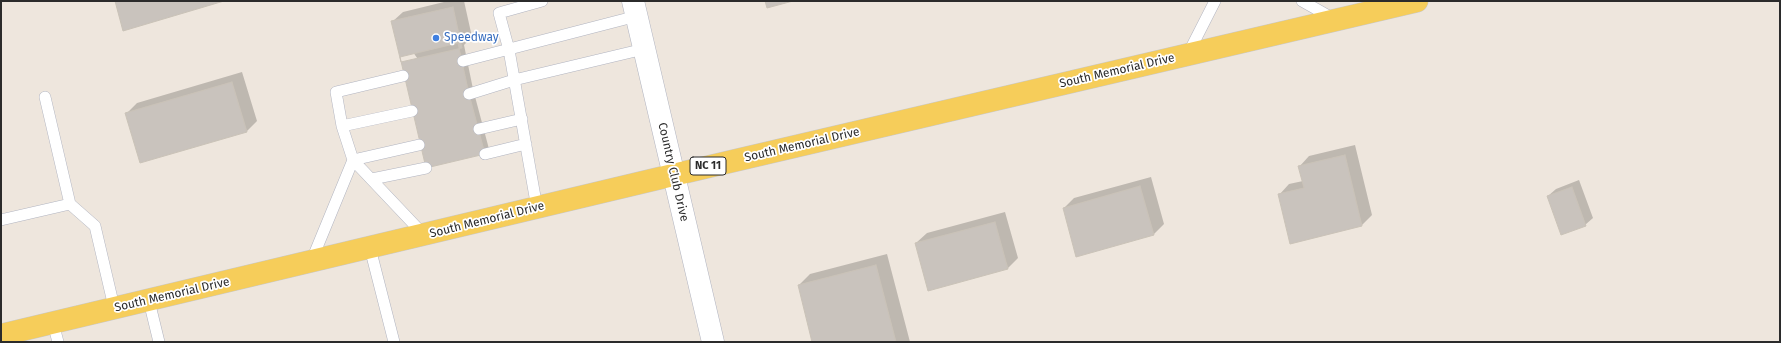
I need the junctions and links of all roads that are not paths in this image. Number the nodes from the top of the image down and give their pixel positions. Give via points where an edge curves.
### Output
1 (542, 1) edge
2 (1215, 1) edge
3 (1302, 1) edge
4 (1417, 1) edge
5 (635, 8) edge
6 (1336, 20) junction
7 (644, 49) junction
8 (509, 50) junction
9 (1188, 54) junction
10 (463, 61) dead end
11 (403, 76) dead end
12 (514, 80) junction
13 (469, 94) dead end
14 (45, 97) dead end
15 (412, 110) dead end
16 (522, 119) junction
17 (342, 126) junction
18 (478, 129) dead end
19 (526, 144) junction
20 (419, 145) dead end
21 (485, 154) dead end
22 (353, 160) junction
23 (426, 168) dead end
24 (673, 175) junction
25 (372, 179) junction
26 (70, 204) junction
27 (537, 208) junction
28 (1, 220) edge
29 (424, 235) junction
30 (370, 248) junction
31 (311, 262) junction
32 (149, 300) junction
33 (114, 307) junction
34 (56, 332) edge
35 (1, 335) edge
36 (159, 342) edge
37 (394, 342) edge
38 (713, 342) edge

1 - 8 lane via 499,13
2 - 9 lane
3 - 6 lane
4 - 6 main road, South Memorial Drive / NC 11
5 - 7 street, Country Club Drive
5 - 8 lane
6 - 9 main road, South Memorial Drive / NC 11
7 - 12 lane
7 - 24 street, Country Club Drive
8 - 10 lane
8 - 12 lane
9 - 24 main road, South Memorial Drive / NC 11
11 - 17 lane via 336,92
12 - 13 lane
12 - 16 lane
14 - 26 lane
15 - 17 lane
16 - 18 lane
16 - 19 lane
17 - 22 lane
19 - 21 lane
19 - 27 lane
20 - 22 lane
22 - 25 lane
22 - 31 lane
23 - 25 lane
24 - 27 main road, South Memorial Drive / NC 11
24 - 38 street, Country Club Drive
25 - 29 lane
26 - 28 lane
26 - 33 lane via 95,226
27 - 29 main road, South Memorial Drive / NC 11
29 - 30 main road, South Memorial Drive / NC 11
30 - 31 main road, South Memorial Drive / NC 11
30 - 37 lane
31 - 32 main road, South Memorial Drive / NC 11
32 - 33 main road, South Memorial Drive / NC 11
32 - 36 lane
33 - 34 main road, South Memorial Drive / NC 11
34 - 35 main road, South Memorial Drive / NC 11

